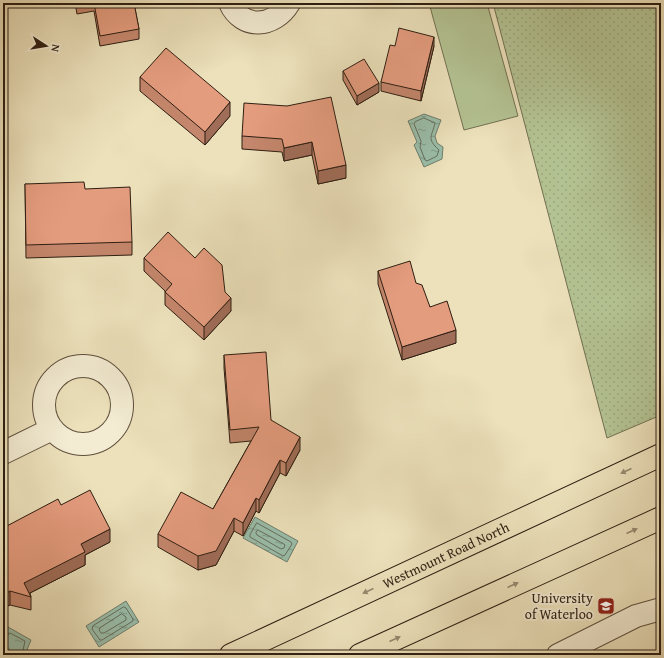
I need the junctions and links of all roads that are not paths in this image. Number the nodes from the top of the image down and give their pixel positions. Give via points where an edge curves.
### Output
1 (230, 3) edge
2 (289, 3) edge
3 (52, 429) dead end
4 (3, 453) edge
5 (661, 455) edge
6 (661, 518) edge
7 (661, 609) edge
8 (231, 655) edge
9 (360, 655) edge
10 (558, 655) edge

1 - 2 street via 233,11 243,19 257,23 269,21 280,15
3 - 4 street
5 -> 8 main road, Westmount Road North
9 -> 6 main road
7 - 10 street via 636,616

